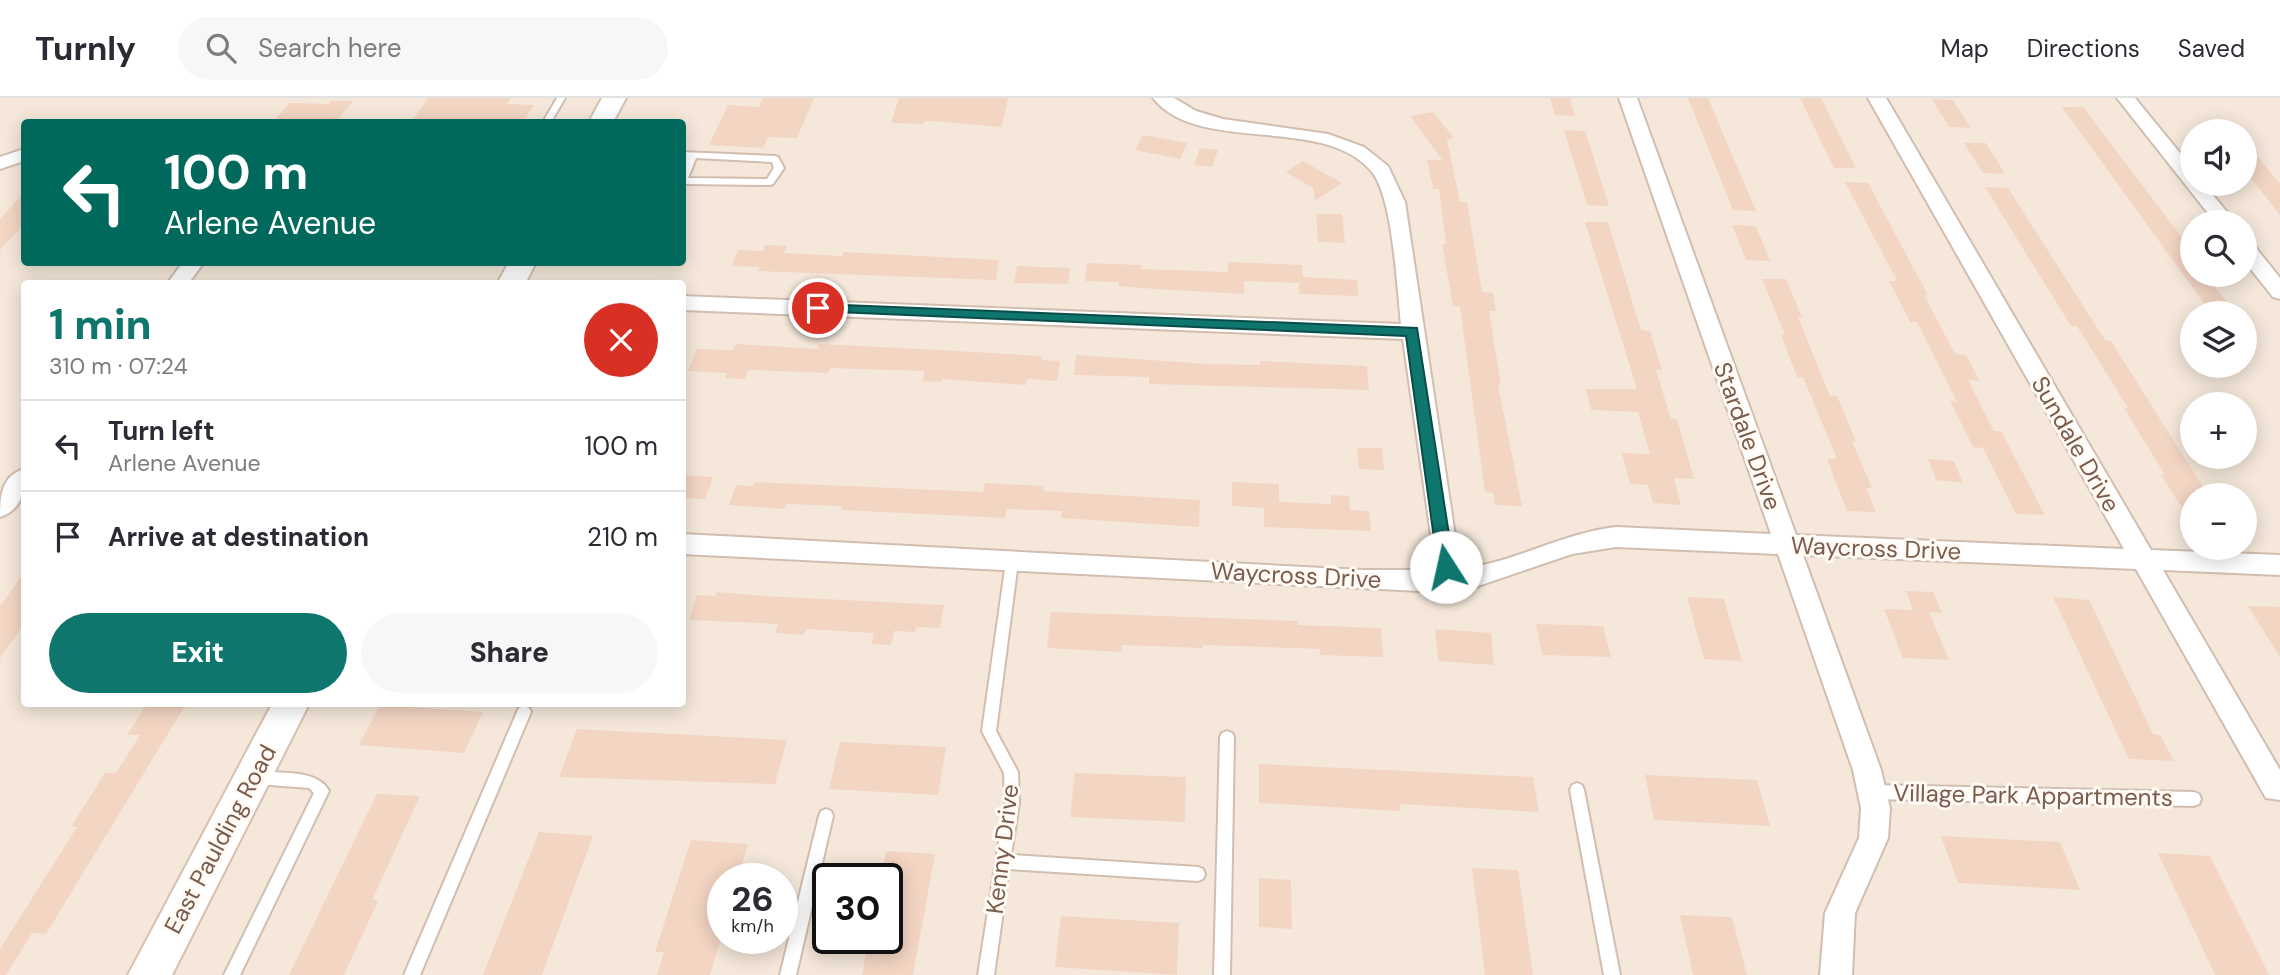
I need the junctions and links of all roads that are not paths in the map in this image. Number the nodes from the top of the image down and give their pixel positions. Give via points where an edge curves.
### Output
1 (561, 98) edge
2 (614, 98) edge
3 (1162, 98) edge
4 (1628, 98) edge
5 (1877, 98) edge
6 (2126, 98) edge
7 (549, 119) edge
8 (603, 119) edge
9 (687, 155) edge
10 (2180, 167) edge
11 (686, 181) edge
12 (2204, 196) edge
13 (2215, 210) edge
14 (2257, 263) edge
15 (191, 266) edge
16 (180, 280) edge
17 (2280, 292) edge
18 (686, 303) edge
19 (1412, 332) junction
20 (18, 480) edge
21 (0, 508) edge
22 (686, 544) edge
23 (1787, 545) junction
24 (2143, 559) junction
25 (1012, 562) junction
26 (2280, 565) edge
27 (1451, 580) junction
28 (289, 707) edge
29 (524, 712) dead end
30 (1227, 737) dead end
31 (252, 778) junction
32 (2276, 789) dead end
33 (1577, 790) dead end
34 (1871, 792) junction
35 (2194, 799) dead end
36 (826, 816) dead end
37 (1003, 862) junction
38 (1198, 874) dead end
39 (149, 975) edge
40 (232, 975) edge
41 (412, 975) edge
42 (788, 975) edge
43 (986, 975) edge
44 (1222, 975) edge
45 (1612, 975) edge
46 (1836, 975) edge

1 - 7 lane
2 - 8 main road
3 - 19 street via 1188,115 1216,125 1320,137 1369,160 1392,191
4 - 23 street, Stardale Drive
5 - 24 street, Sundale Drive
6 - 10 street
9 - 11 lane via 775,159 779,168 770,182
12 - 13 street
14 - 17 street
15 - 16 street
18 - 19 street
19 - 27 street
20 - 21 street
22 - 25 street, Waycross Drive via 903,552
23 - 24 street, Waycross Drive
23 - 27 street, Waycross Drive via 1599,537 1556,547 1502,572
23 - 34 street, Stardale Drive
24 - 26 street, Waycross Drive
24 - 32 street, Sundale Drive
25 - 27 street, Waycross Drive
25 - 37 lane, Kenny Drive via 989,731 1008,765 1013,787
28 - 31 main road, East Paulding Road
29 - 41 lane
30 - 44 lane
31 - 39 main road, East Paulding Road
31 - 40 lane via 312,782 322,790
33 - 45 lane
34 - 35 lane, Village Park Appartments
34 - 46 street, Stardale Drive via 1874,832 1840,914
36 - 42 lane
37 - 38 lane
37 - 43 lane, Kenny Drive

